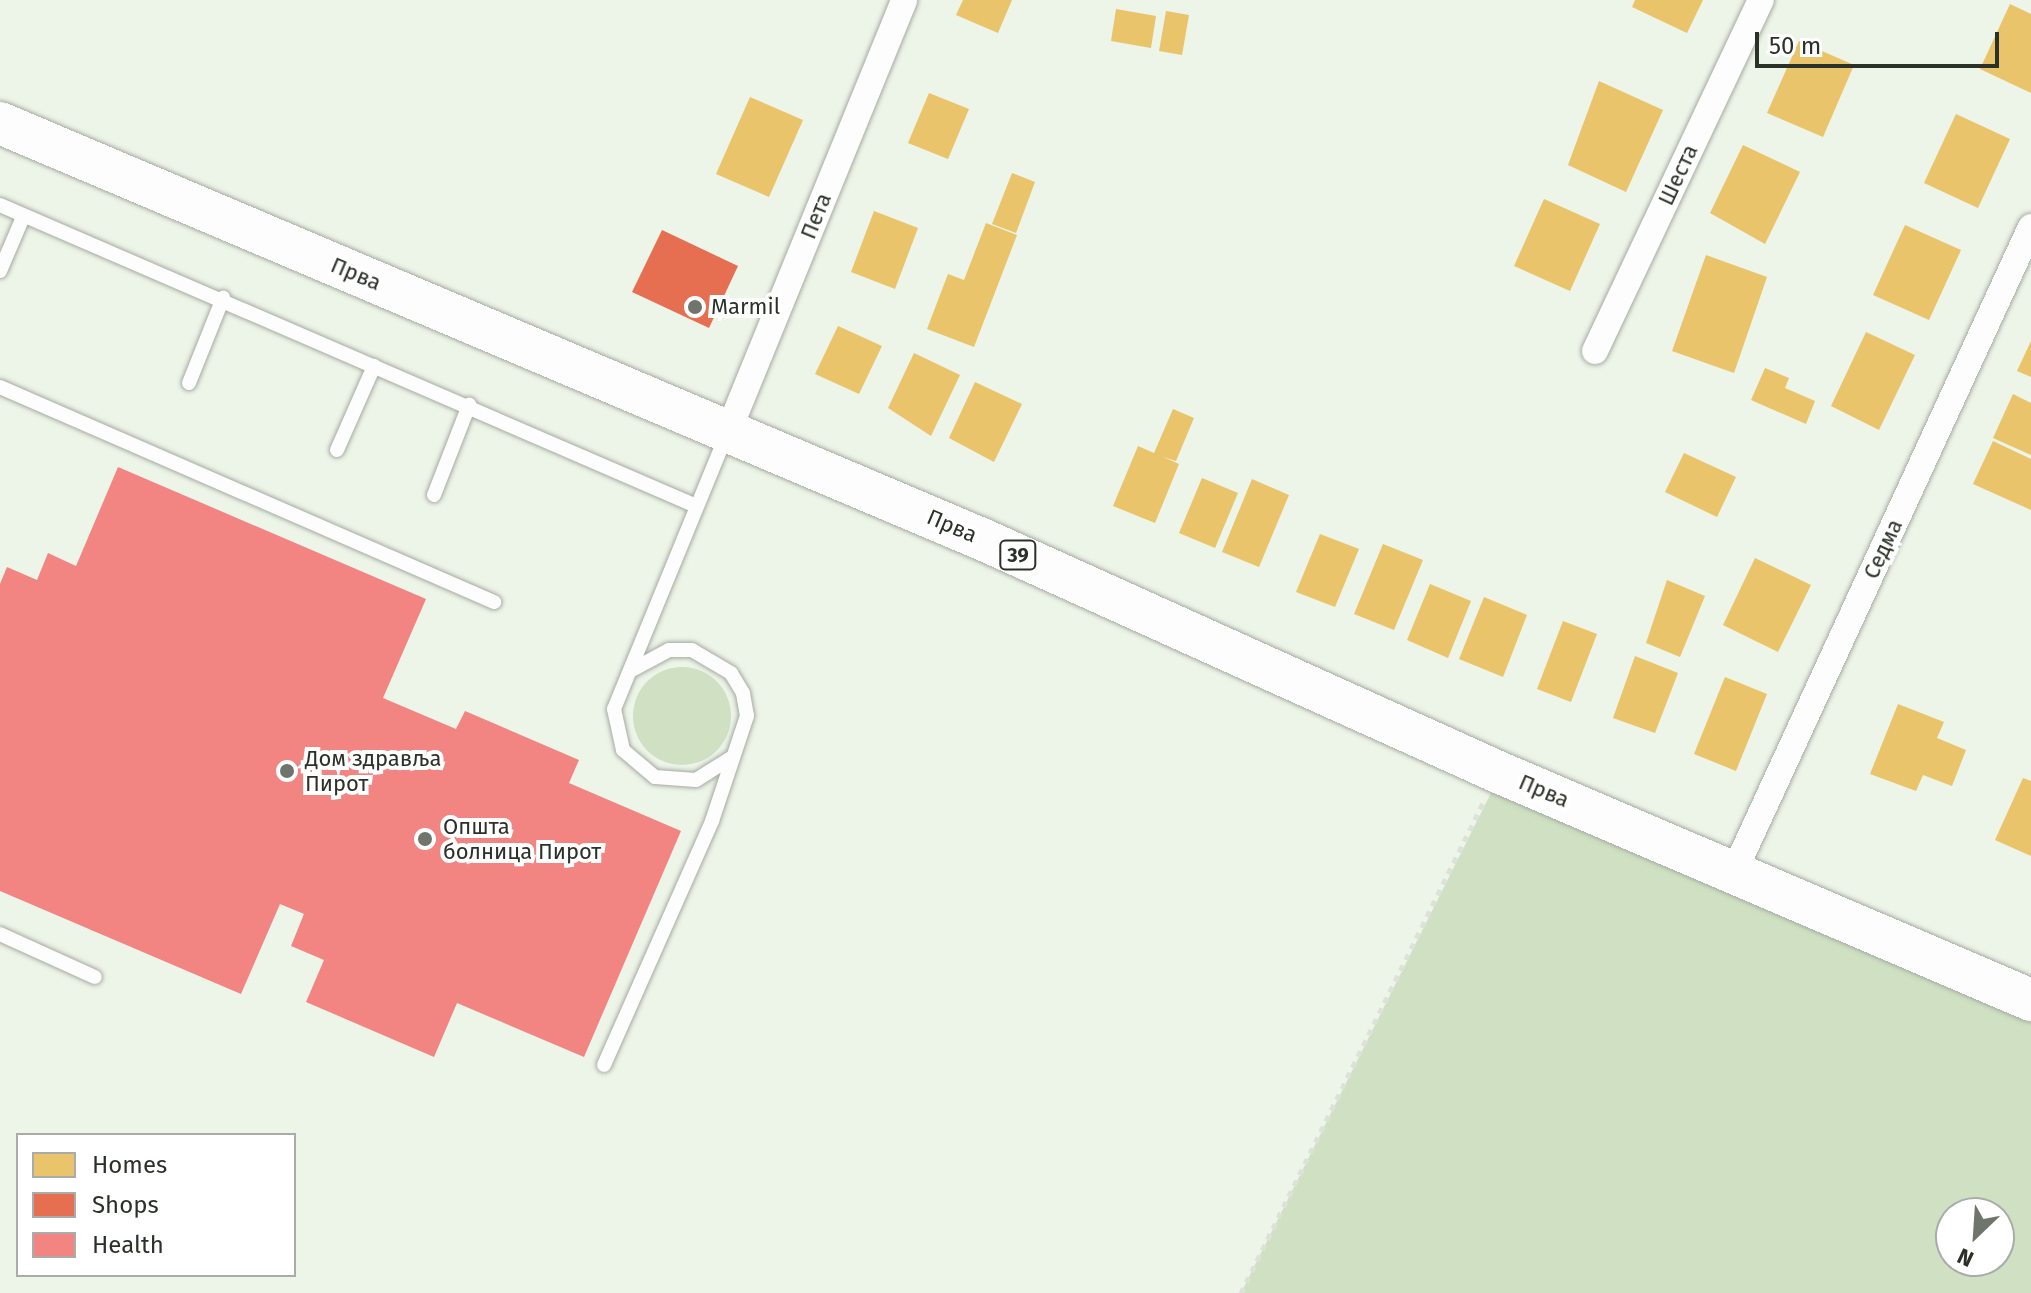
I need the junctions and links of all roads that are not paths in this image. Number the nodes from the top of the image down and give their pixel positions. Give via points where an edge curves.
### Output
1 (904, 0) edge
2 (1761, 0) edge
3 (0, 123) edge
4 (0, 205) edge
5 (23, 217) junction
6 (2031, 227) edge
7 (0, 271) edge
8 (223, 298) junction
9 (1595, 351) dead end
10 (374, 366) junction
11 (189, 383) dead end
12 (0, 387) edge
13 (469, 405) junction
14 (728, 432) junction
15 (337, 450) dead end
16 (434, 495) dead end
17 (694, 505) junction
18 (494, 602) dead end
19 (630, 671) junction
20 (731, 758) junction
21 (1734, 872) junction
22 (0, 934) edge
23 (95, 977) dead end
24 (2031, 1000) edge
25 (604, 1065) dead end

1 - 14 street, Пета
2 - 9 street, Шеста
3 - 14 main road, Прва / 39
4 - 5 lane
5 - 7 lane
5 - 8 lane
6 - 21 street, Седма
8 - 10 lane
8 - 11 lane
10 - 13 lane
10 - 15 lane
12 - 18 lane
13 - 16 lane
13 - 17 lane
14 - 17 lane
14 - 21 main road, Прва / 39
17 - 19 lane
19 - 20 lane via 647,657 669,650 703,654 731,673 743,693 747,716
19 - 20 lane via 619,690 615,730 637,766 655,777 696,780
20 - 25 lane via 712,821
21 - 24 main road, Прва / 39
22 - 23 lane

